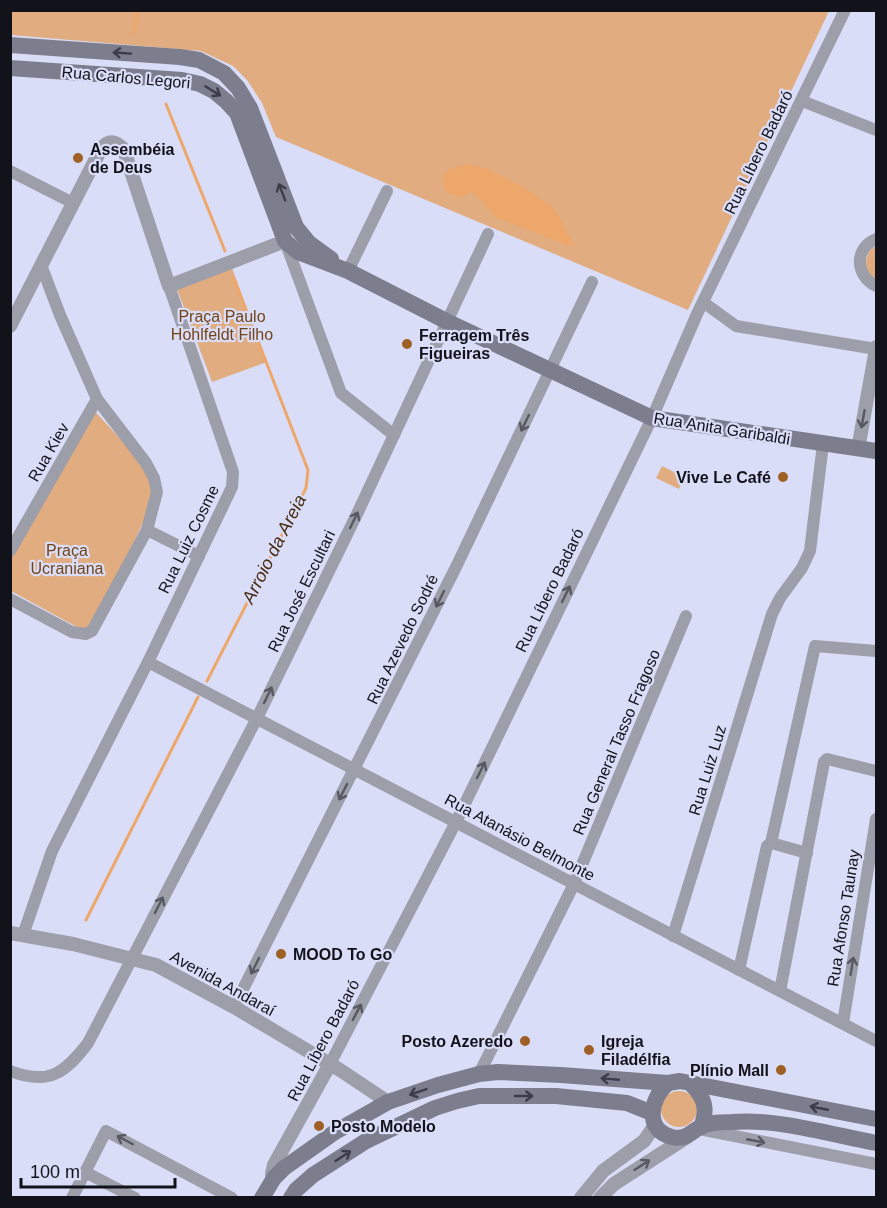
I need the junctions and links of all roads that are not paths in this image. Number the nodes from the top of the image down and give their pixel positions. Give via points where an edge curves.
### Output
1 (845, 10) edge
2 (10, 45) edge
3 (180, 57) junction
4 (10, 68) edge
5 (165, 78) junction
6 (802, 100) junction
7 (876, 130) edge
8 (10, 171) edge
9 (387, 191) dead end
10 (73, 203) junction
11 (488, 234) dead end
12 (876, 239) edge
13 (285, 241) junction
14 (308, 250) junction
15 (42, 265) junction
16 (348, 271) junction
17 (298, 276) junction
18 (592, 282) dead end
19 (169, 286) junction
20 (876, 286) edge
21 (703, 302) junction
22 (15, 305) edge
23 (448, 322) junction
24 (10, 326) edge
25 (876, 348) edge
26 (550, 371) junction
27 (97, 399) junction
28 (652, 418) junction
29 (394, 435) junction
30 (824, 444) junction
31 (858, 449) junction
32 (876, 451) edge
33 (147, 530) junction
34 (10, 551) edge
35 (199, 556) junction
36 (10, 599) edge
37 (686, 616) dead end
38 (876, 651) edge
39 (148, 662) junction
40 (256, 718) junction
41 (355, 770) junction
42 (876, 771) edge
43 (876, 819) edge
44 (456, 822) junction
45 (771, 843) junction
46 (807, 853) junction
47 (574, 884) junction
48 (17, 934) edge
49 (673, 936) junction
50 (132, 957) junction
51 (739, 970) junction
52 (780, 991) junction
53 (234, 1007) junction
54 (843, 1023) junction
55 (876, 1041) edge
56 (332, 1068) junction
57 (10, 1071) edge
58 (479, 1074) junction
59 (668, 1083) junction
60 (692, 1085) junction
61 (388, 1102) junction
62 (654, 1119) junction
63 (876, 1119) edge
64 (695, 1131) junction
65 (876, 1143) edge
66 (876, 1164) edge
67 (85, 1172) junction
68 (274, 1178) junction
69 (293, 1194) edge
70 (72, 1197) edge
71 (135, 1197) edge
72 (232, 1197) edge
73 (262, 1197) edge
74 (581, 1197) edge
75 (600, 1197) edge

1 - 6 street, Rua Líbero Badaró
3 -> 2 main road, Rua Carlos Legori
3 - 5 main road via 167,64
14 -> 3 main road, Rua Carlos Legori via 250,108 238,88 224,73 199,60
4 - 5 main road, Rua Carlos Legori
5 -> 13 main road, Rua Carlos Legori via 207,87 237,112
6 - 7 street
6 - 21 street, Rua Líbero Badaró
8 - 10 street
9 - 16 street
10 - 15 street
10 - 19 street, Rua Luiz Cosme via 101,149 111,142 119,144
11 - 23 street, Rua José Escultari
12 - 20 street via 866,246 859,260 863,275
13 - 14 main road
13 - 17 street, Rua Carlos Legori
13 - 19 street
14 - 16 main road, Rua Anita Garibaldi
14 - 17 street
15 - 22 street
15 - 27 street
16 - 23 main road, Rua Anita Garibaldi
17 - 29 street, Rua Carlos Legori via 341,393
18 - 26 street, Rua Azevedo Sodré
19 - 35 street, Rua Luiz Cosme via 233,472 232,487
21 - 25 street via 736,326
21 - 28 street, Rua Líbero Badaró
22 - 24 street
23 - 26 main road, Rua Anita Garibaldi
23 - 29 street, Rua José Escultari
25 -> 31 street
26 - 28 main road, Rua Anita Garibaldi
26 -> 41 street, Rua Azevedo Sodré
27 - 33 street via 154,478 157,492
27 - 34 street, Rua Kiev
28 - 30 main road, Rua Anita Garibaldi
44 -> 28 street, Rua Líbero Badaró
40 -> 29 street, Rua José Escultari
30 - 31 main road, Rua Anita Garibaldi
30 - 49 street, Rua Luiz Luz via 810,551 772,614
31 - 32 main road, Rua Anita Garibaldi
33 - 35 street
33 - 36 street via 96,626 87,634 72,632
35 - 39 street, Rua Luiz Cosme
37 - 47 street, Rua General Tasso Fragoso
38 - 45 street via 815,646
39 - 40 street, Rua Atanásio Belmonte
39 - 48 street, Rua Luiz Cosme via 52,851
40 - 41 street, Rua Atanásio Belmonte
50 -> 40 street, Rua José Escultari
41 - 44 street, Rua Atanásio Belmonte
41 -> 53 street, Rua Azevedo Sodré
42 - 46 street via 826,760
54 -> 43 street, Rua Afonso Taunay
44 - 47 street, Rua Atanásio Belmonte
56 -> 44 street, Rua Líbero Badaró
45 - 46 street
45 - 51 street via 767,846
46 - 52 street
47 - 49 street, Rua Atanásio Belmonte
47 - 58 street, Rua General Tasso Fragoso
48 - 50 street, Avenida Andaraí
49 - 51 street, Rua Atanásio Belmonte
50 - 53 street, Avenida Andaraí via 164,969
50 - 57 street, Rua José Escultari via 88,1043 72,1064 45,1077
51 - 52 street, Rua Atanásio Belmonte
52 - 54 street, Rua Atanásio Belmonte
53 - 56 street, Avenida Andaraí
54 - 55 street, Rua Atanásio Belmonte
56 - 61 street, Avenida Andaraí
56 - 68 street, Rua Líbero Badaró via 274,1165
59 -> 58 main road
58 -> 61 main road
59 - 60 main road
59 - 62 main road via 655,1099
63 -> 60 main road
60 - 64 main road via 702,1094 705,1105
61 - 68 main road via 334,1132
62 - 64 main road via 670,1137
69 -> 62 main road via 313,1174 366,1141 435,1108 479,1096 556,1096 627,1103
62 - 74 street via 644,1141 603,1171
64 - 65 main road via 732,1122 766,1122
64 -> 66 street
75 -> 64 street
67 - 70 street
67 - 71 street
72 -> 67 street via 108,1131
68 - 69 main road
68 - 73 main road

